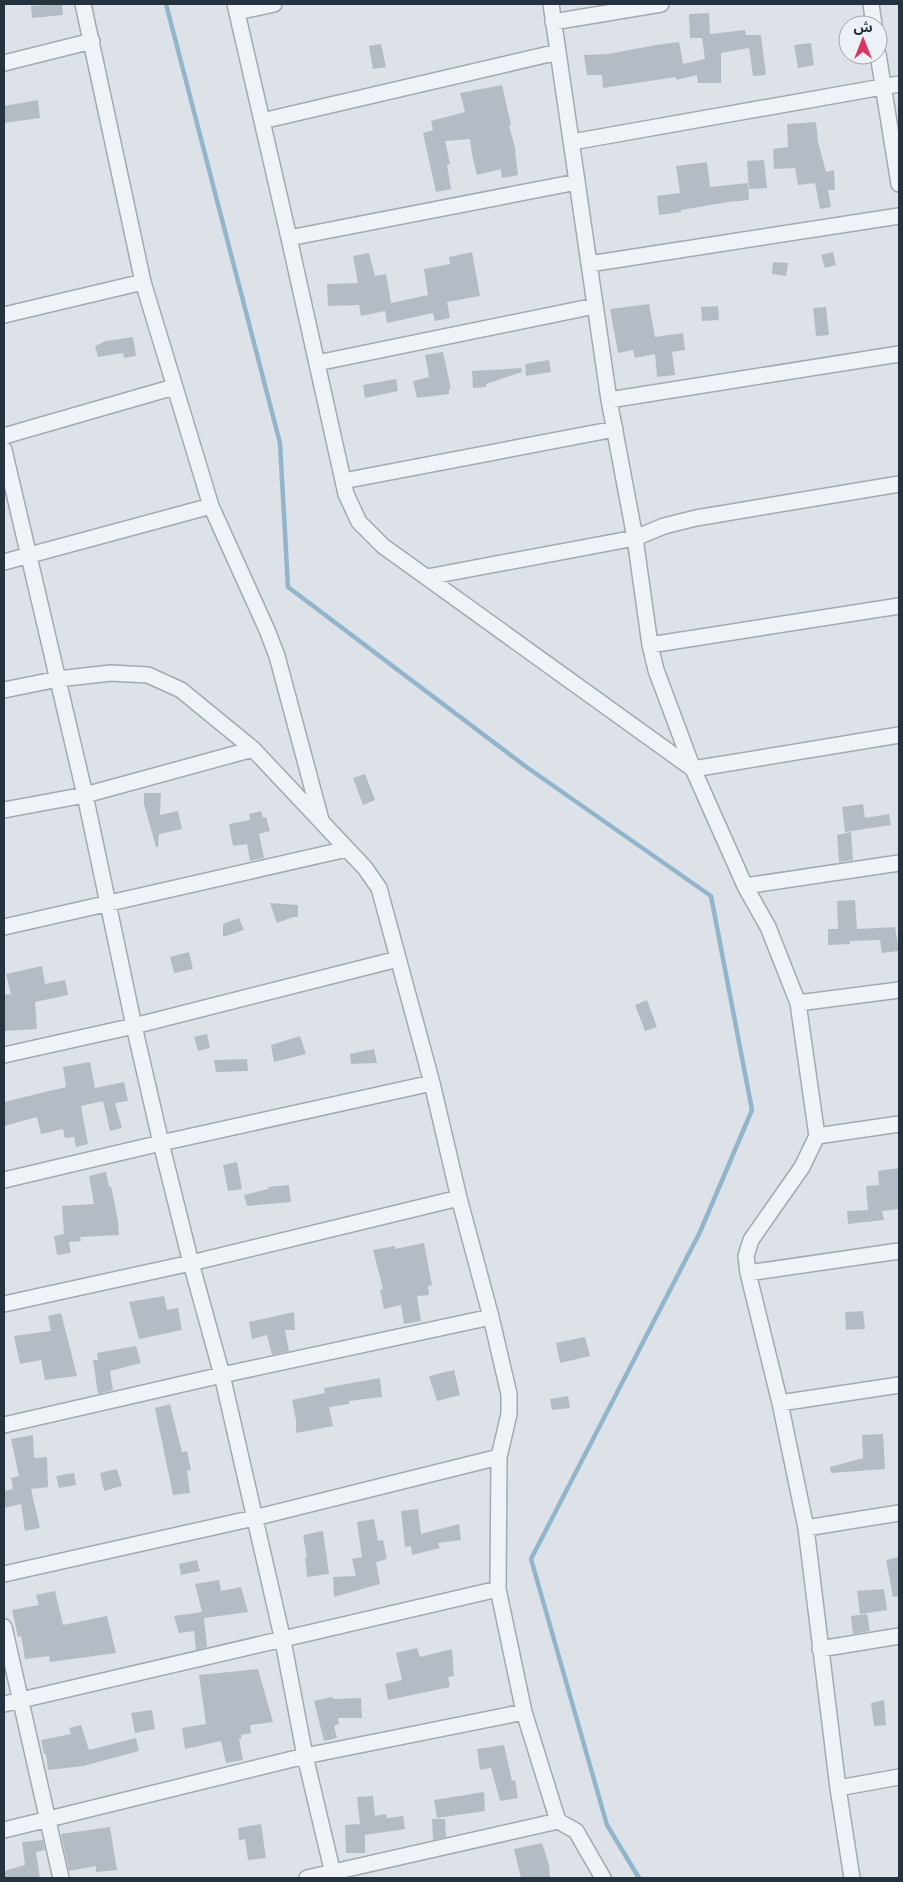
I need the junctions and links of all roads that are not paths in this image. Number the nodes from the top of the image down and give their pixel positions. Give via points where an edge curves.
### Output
1 (83, 4) edge
2 (274, 4) edge
3 (550, 4) edge
4 (661, 4) edge
5 (236, 8) edge
6 (553, 22) junction
7 (92, 41) junction
8 (558, 52) junction
9 (4, 63) edge
10 (880, 65) edge
11 (899, 84) edge
12 (883, 87) junction
13 (262, 121) junction
14 (572, 142) junction
15 (578, 182) junction
16 (899, 184) edge
17 (899, 216) edge
18 (289, 238) junction
19 (589, 264) junction
20 (142, 282) junction
21 (595, 306) junction
22 (4, 315) edge
23 (899, 354) edge
24 (316, 363) junction
25 (174, 387) junction
26 (609, 400) junction
27 (615, 429) junction
28 (4, 436) edge
29 (4, 450) edge
30 (343, 481) junction
31 (899, 484) edge
32 (211, 506) junction
33 (635, 538) junction
34 (28, 556) junction
35 (4, 562) edge
36 (427, 577) junction
37 (899, 606) edge
38 (650, 645) junction
39 (58, 679) junction
40 (4, 690) edge
41 (899, 735) edge
42 (253, 749) junction
43 (693, 769) junction
44 (85, 795) junction
45 (4, 810) edge
46 (321, 822) junction
47 (347, 849) junction
48 (899, 864) edge
49 (745, 886) junction
50 (107, 904) junction
51 (4, 928) edge
52 (398, 960) junction
53 (899, 990) edge
54 (798, 1003) junction
55 (134, 1026) junction
56 (4, 1055) edge
57 (432, 1083) junction
58 (899, 1124) edge
59 (817, 1136) junction
60 (161, 1143) junction
61 (4, 1180) edge
62 (459, 1198) junction
63 (899, 1251) edge
64 (191, 1263) junction
65 (748, 1273) junction
66 (4, 1304) edge
67 (491, 1317) junction
68 (222, 1375) junction
69 (899, 1385) edge
70 (780, 1403) junction
71 (4, 1425) edge
72 (499, 1457) junction
73 (899, 1513) edge
74 (254, 1518) junction
75 (806, 1528) junction
76 (4, 1574) edge
77 (498, 1589) junction
78 (4, 1627) edge
79 (899, 1636) edge
80 (283, 1640) junction
81 (820, 1649) junction
82 (21, 1700) junction
83 (4, 1704) edge
84 (524, 1712) junction
85 (305, 1756) junction
86 (899, 1777) edge
87 (838, 1788) junction
88 (46, 1820) junction
89 (558, 1821) junction
90 (4, 1830) edge
91 (333, 1875) edge
92 (60, 1878) edge
93 (307, 1878) edge
94 (603, 1878) edge
95 (852, 1878) edge

1 - 7 street
2 - 5 street
3 - 6 street
4 - 6 street
5 - 13 street
6 - 8 street
7 - 9 street
7 - 20 street
8 - 13 street
8 - 14 street
10 - 12 street
11 - 12 street
12 - 14 street
12 - 16 street
13 - 18 street
14 - 15 street
15 - 18 street
15 - 19 street
17 - 19 street
18 - 24 street
19 - 21 street
20 - 22 street
20 - 25 street
21 - 24 street
21 - 26 street
23 - 26 street
24 - 30 street
25 - 28 street
25 - 32 street
26 - 27 street
27 - 30 street
27 - 33 street
29 - 34 street
30 - 36 street via 359,522 383,546
31 - 33 street via 696,518
32 - 34 street
32 - 46 street via 277,656
33 - 36 street
33 - 38 street
34 - 35 street
34 - 39 street
36 - 43 street
37 - 38 street
38 - 43 street via 656,670
39 - 40 street
39 - 42 street via 111,673 148,675 181,690
39 - 44 street
41 - 43 street
42 - 44 street
42 - 46 street
43 - 49 street
44 - 45 street
44 - 50 street
46 - 47 street
47 - 50 street
47 - 52 street via 379,888
48 - 49 street
49 - 54 street via 768,927
50 - 51 street
50 - 55 street
52 - 55 street
52 - 57 street
53 - 54 street
54 - 59 street
55 - 56 street
55 - 60 street
57 - 60 street
57 - 62 street
58 - 59 street
59 - 65 street via 802,1167 751,1240 746,1256
60 - 61 street
60 - 64 street
62 - 64 street
62 - 67 street
63 - 65 street
64 - 66 street
64 - 68 street
65 - 70 street
67 - 68 street
67 - 72 street via 509,1394 509,1414
68 - 71 street
68 - 74 street
69 - 70 street
70 - 75 street
72 - 74 street
72 - 77 street
73 - 75 street
74 - 76 street
74 - 80 street
75 - 81 street
77 - 80 street
77 - 84 street
78 - 82 street
79 - 81 street
80 - 82 street
80 - 85 street
81 - 87 street
82 - 83 street
82 - 88 street
84 - 85 street
84 - 89 street
85 - 88 street
85 - 91 street
86 - 87 street
87 - 95 street
88 - 90 street
88 - 92 street
89 - 91 street
89 - 94 street via 576,1831
91 - 93 street

